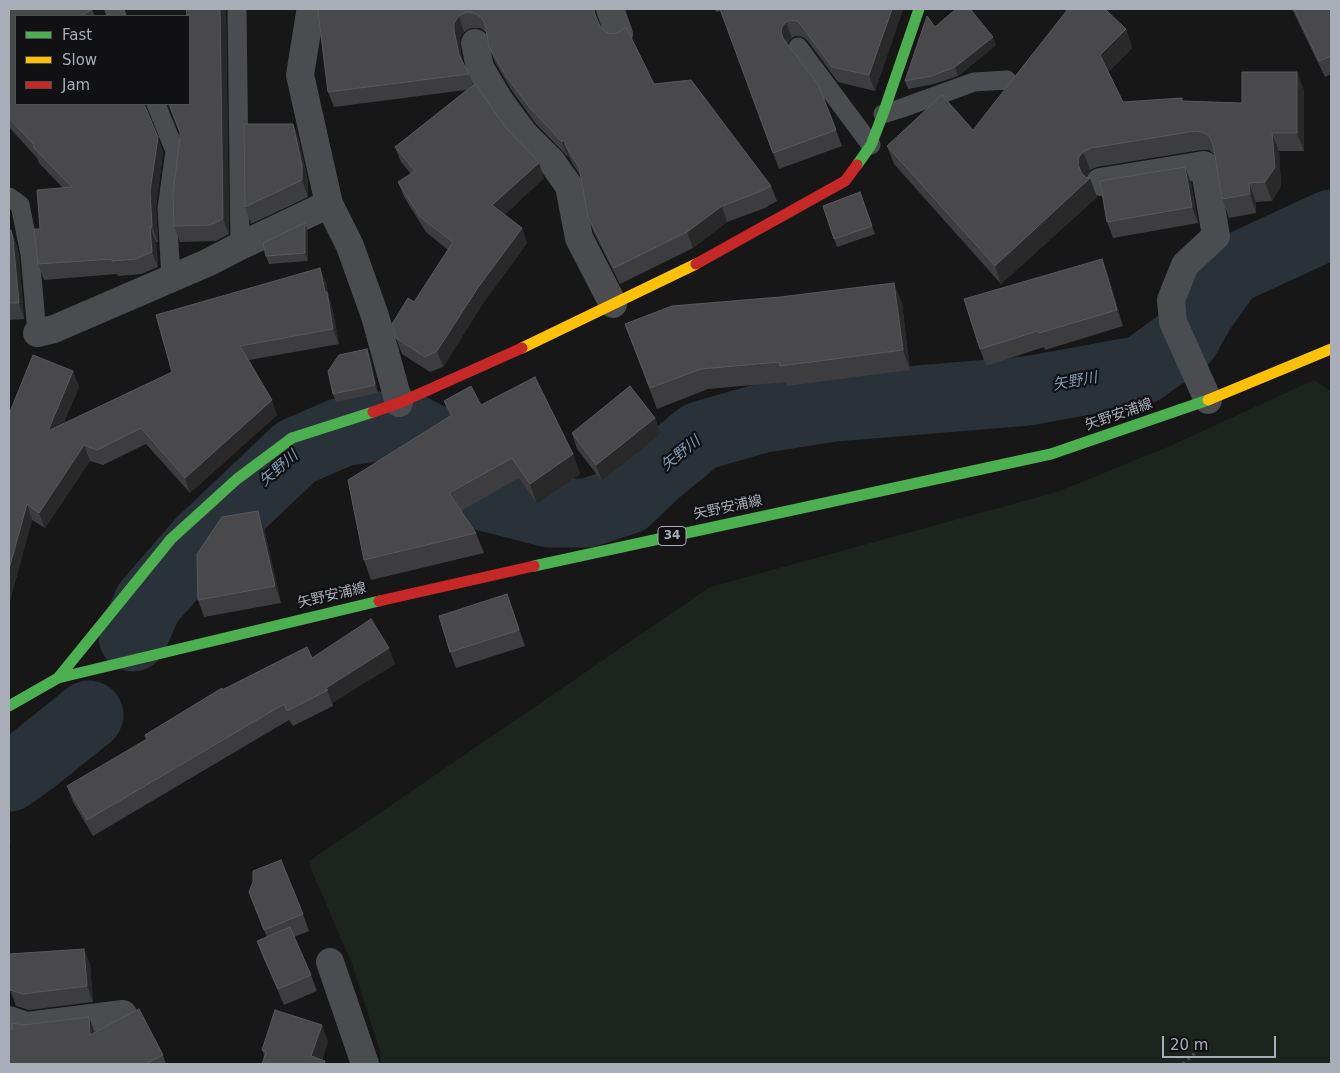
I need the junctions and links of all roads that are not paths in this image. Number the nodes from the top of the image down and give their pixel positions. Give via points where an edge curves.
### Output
1 (238, 9) edge
2 (610, 9) edge
3 (920, 9) edge
4 (310, 13) dead end
5 (619, 34) edge
6 (475, 43) dead end
7 (798, 47) dead end
8 (1007, 80) dead end
9 (156, 105) edge
10 (883, 114) junction
11 (871, 145) junction
12 (1100, 182) edge
13 (9, 197) edge
14 (329, 204) junction
15 (240, 246) junction
16 (171, 279) junction
17 (613, 304) junction
18 (37, 333) joint
19 (1331, 349) edge
20 (1208, 400) junction
21 (399, 403) junction
22 (58, 678) junction
23 (9, 706) edge
24 (330, 962) dead end
25 (123, 1014) dead end
26 (9, 1020) edge
27 (365, 1064) edge

1 - 15 lane
2 - 5 street
3 - 10 main road
4 - 14 street via 300,75
6 - 17 street via 480,68 498,100 569,186 579,238
7 - 11 lane
8 - 10 lane via 974,82
9 - 16 lane via 175,151 167,208
10 - 11 main road
11 - 17 main road via 845,180 683,271
12 - 20 street via 1204,165 1216,236 1185,265 1171,300 1172,322
13 - 18 lane via 20,205 30,254
14 - 15 street
14 - 21 street via 350,246 375,316
15 - 16 street
16 - 18 street via 54,329
17 - 21 main road
19 - 20 main road, 矢野安浦線 / 34
20 - 22 main road, 矢野安浦線 / 34 via 1051,454 328,612
21 - 22 main road via 292,438 237,479 171,539
22 - 23 main road, 矢野安浦線 / 34
24 - 27 street
25 - 26 street via 27,1026

